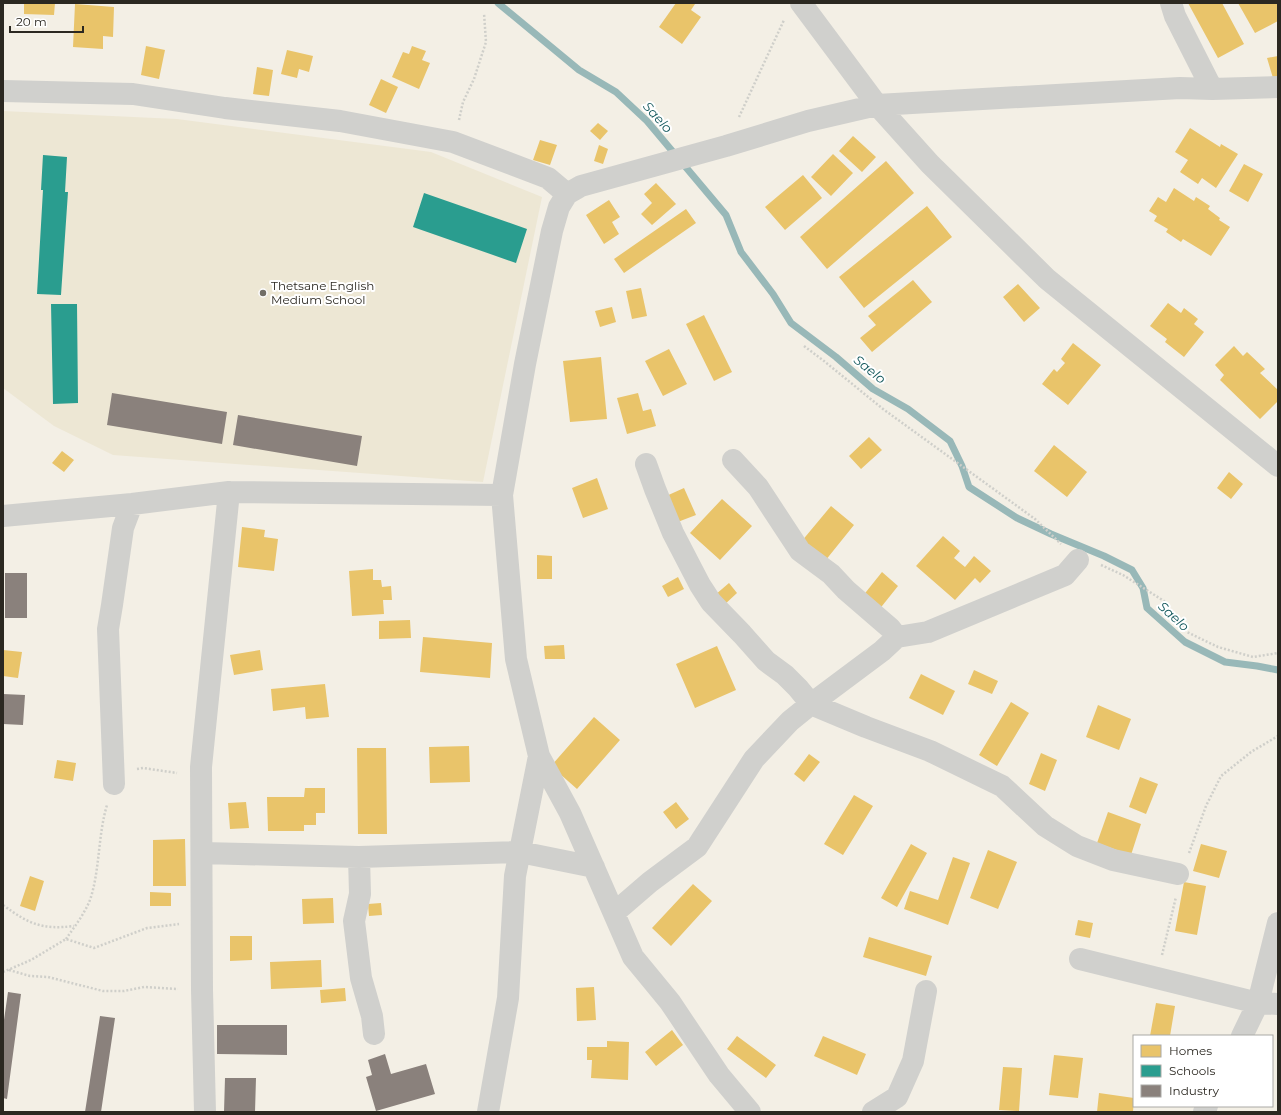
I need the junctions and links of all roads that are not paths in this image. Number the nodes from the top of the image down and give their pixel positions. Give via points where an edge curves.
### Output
1 (801, 3) edge
2 (1171, 3) edge
3 (1278, 87) edge
4 (1212, 89) junction
5 (3, 91) edge
6 (877, 105) junction
7 (567, 194) junction
8 (733, 460) dead end
9 (646, 464) dead end
10 (1278, 466) edge
11 (229, 492) junction
12 (502, 495) junction
13 (132, 504) junction
14 (3, 516) edge
15 (1078, 560) road end
16 (897, 637) junction
17 (811, 704) junction
18 (539, 756) junction
19 (114, 784) road end
20 (520, 852) junction
21 (202, 853) junction
22 (359, 857) junction
23 (594, 866) junction
24 (1178, 874) road end
25 (614, 913) junction
26 (1278, 923) edge
27 (1080, 959) dead end
28 (926, 991) dead end
29 (1268, 1003) edge
30 (374, 1034) dead end
31 (1243, 1035) edge
32 (206, 1112) edge
33 (488, 1112) edge
34 (750, 1112) edge
35 (872, 1112) edge

1 - 6 street
2 - 4 street
3 - 4 street
4 - 6 street via 1180,88
5 - 7 street via 133,94 340,121 453,142 548,178
6 - 7 street via 808,121 581,186
6 - 10 street via 930,164 1047,279
7 - 12 street via 559,207 552,231
8 - 16 street via 758,487 800,551 831,574
9 - 17 street via 673,533 711,602 766,661 785,675
11 - 12 street
11 - 13 street
11 - 21 street via 201,767
12 - 18 street via 516,659
13 - 14 street
13 - 19 street via 123,528 108,629
15 - 16 street via 1065,575 928,632
16 - 17 street
17 - 24 street via 930,751 1002,786 1046,826 1076,846 1113,860
17 - 25 street via 790,721 754,759 697,846
18 - 20 street
18 - 23 street
20 - 22 street
20 - 23 street
20 - 33 street via 515,876 508,998
21 - 22 street
21 - 32 street via 202,990
22 - 30 street via 360,894 354,921 362,978
23 - 25 street
25 - 34 street via 633,957 670,1002 719,1075
26 - 29 street
27 - 29 street via 1156,979
28 - 35 street via 913,1061 897,1097
29 - 31 street

